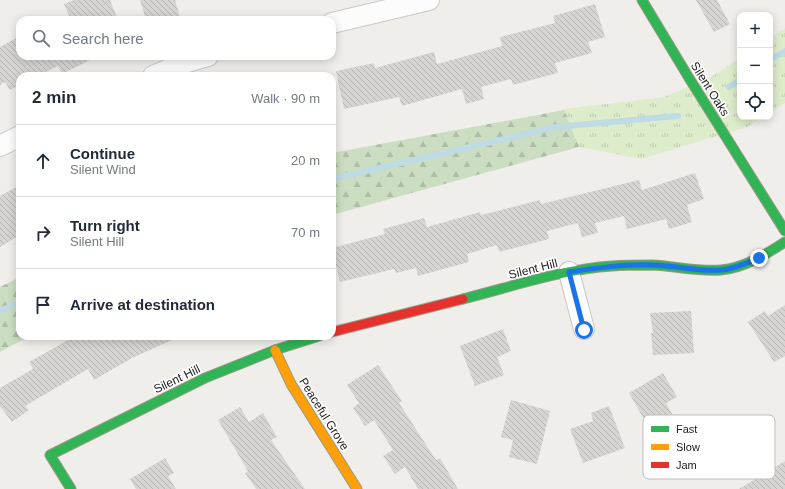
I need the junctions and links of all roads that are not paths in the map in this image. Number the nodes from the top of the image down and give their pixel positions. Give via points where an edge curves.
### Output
1 (429, 0) edge
2 (642, 0) edge
3 (336, 23) edge
4 (194, 60) edge
5 (162, 72) edge
6 (16, 138) edge
7 (0, 146) edge
8 (785, 231) edge
9 (785, 242) edge
10 (569, 272) junction
11 (584, 330) dead end
12 (336, 331) edge
13 (306, 340) edge
14 (275, 350) junction
15 (71, 489) edge
16 (357, 489) edge

1 - 3 street
2 - 8 street, Silent Oaks
4 - 5 street
6 - 7 street
9 - 10 street, Silent Hill via 759,258 722,270 652,265 611,266
10 - 11 street
10 - 12 street, Silent Hill
13 - 14 street, Silent Hill
14 - 15 street, Silent Hill via 205,378 50,455
14 - 16 street, Peaceful Grove via 291,384

